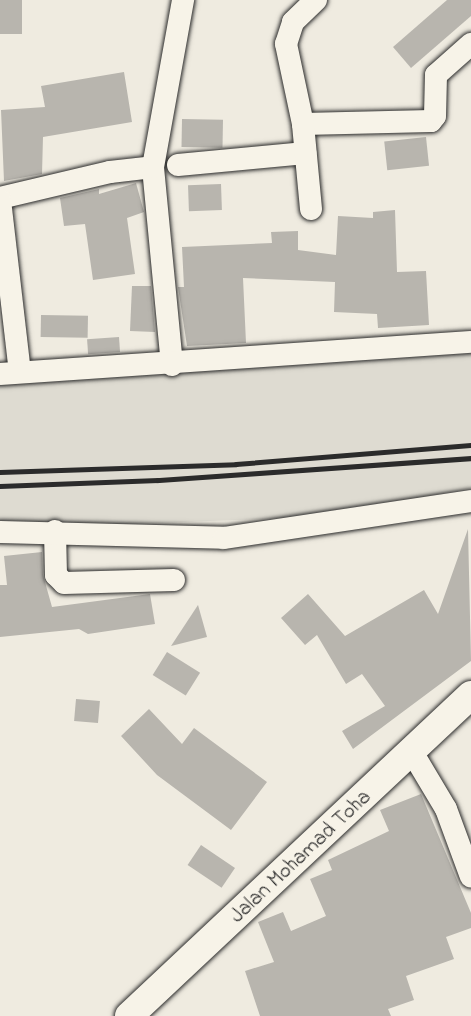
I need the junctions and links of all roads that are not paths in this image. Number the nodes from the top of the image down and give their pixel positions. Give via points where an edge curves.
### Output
1 (183, 0) edge
2 (316, 0) edge
3 (471, 44) edge
4 (303, 124) junction
5 (305, 153) junction
6 (178, 165) dead end
7 (153, 167) junction
8 (0, 199) edge
9 (311, 208) dead end
10 (471, 342) edge
11 (172, 365) junction
12 (10, 373) edge
13 (471, 501) edge
14 (55, 531) junction
15 (0, 532) edge
16 (174, 580) dead end
17 (471, 695) edge
18 (412, 752) junction
19 (471, 877) edge
20 (129, 1016) edge

1 - 7 street
2 - 4 street via 293,22 286,44
3 - 4 street via 436,75 435,116 431,120
4 - 5 street
5 - 6 street
5 - 9 street
7 - 8 street via 110,172
7 - 11 street
8 - 12 street
10 - 11 street
11 - 12 street
13 - 14 street via 224,537 171,540
14 - 15 street
14 - 16 street via 56,575 64,583
17 - 18 main road, Jalan Mohamad Toha
18 - 19 street via 446,809
18 - 20 main road, Jalan Mohamad Toha

